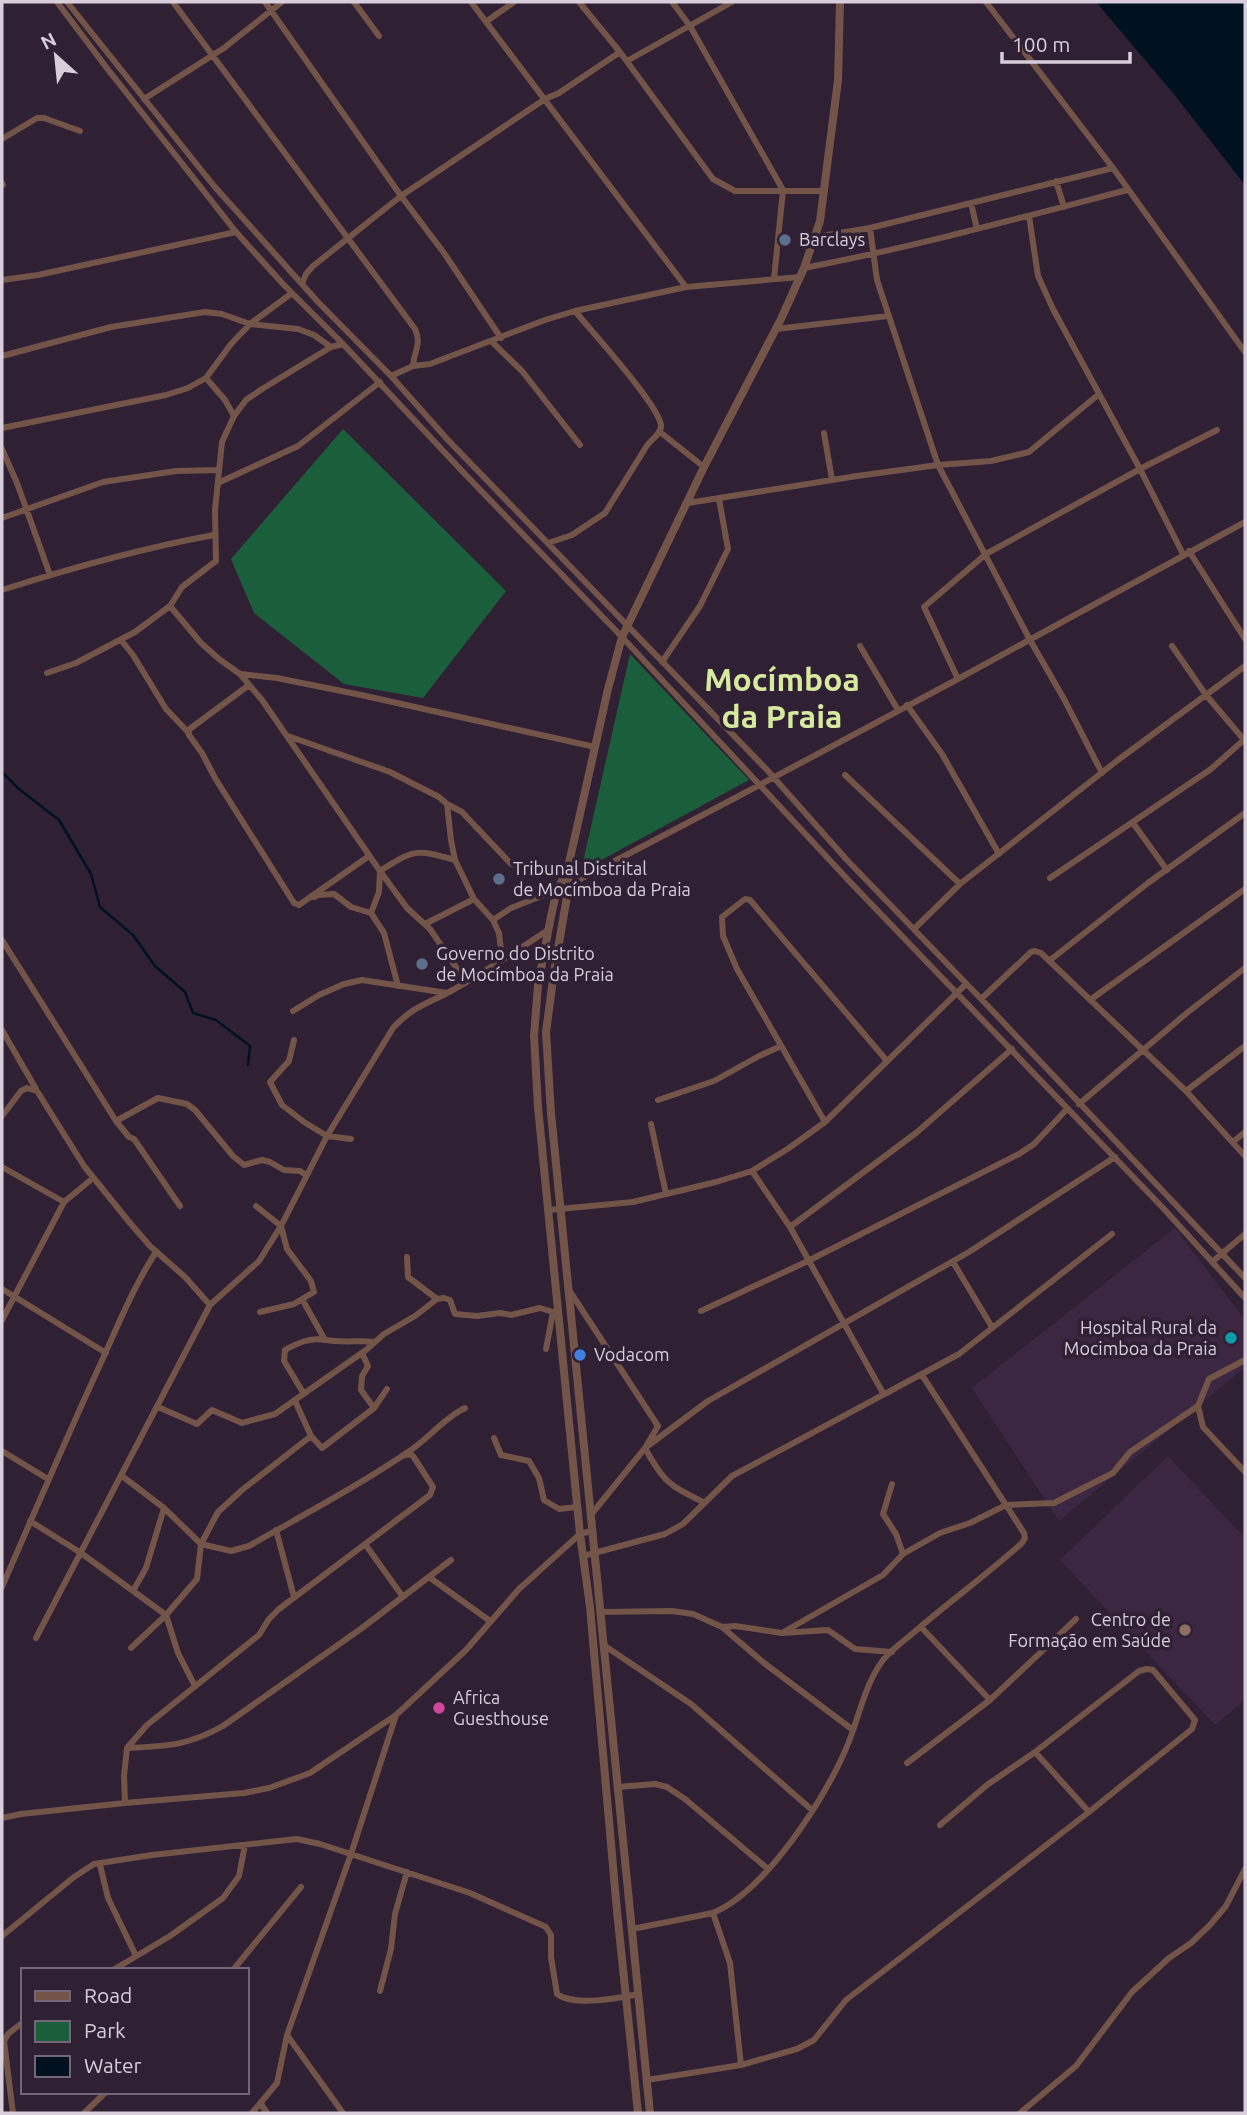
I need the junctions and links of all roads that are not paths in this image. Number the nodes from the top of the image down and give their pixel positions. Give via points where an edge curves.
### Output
1 (57, 2) edge
2 (67, 2) edge
3 (173, 2) edge
4 (265, 2) edge
5 (282, 2) edge
6 (354, 2) edge
7 (471, 2) edge
8 (514, 2) edge
9 (579, 2) edge
10 (672, 2) edge
11 (732, 2) edge
12 (840, 2) edge
13 (986, 2) edge
14 (271, 10) junction
15 (487, 21) junction
16 (690, 26) junction
17 (379, 36) dead end
18 (620, 52) junction
19 (213, 55) junction
20 (627, 61) junction
21 (144, 99) junction
22 (545, 99) junction
23 (80, 131) dead end
24 (2, 139) edge
25 (1113, 168) junction
26 (1056, 181) junction
27 (783, 190) junction
28 (1127, 190) junction
29 (823, 191) junction
30 (401, 196) junction
31 (971, 204) junction
32 (1064, 207) junction
33 (1029, 216) junction
34 (870, 228) junction
35 (977, 229) junction
36 (236, 232) junction
37 (347, 237) junction
38 (815, 237) junction
39 (873, 254) junction
40 (804, 268) junction
41 (800, 277) junction
42 (774, 279) junction
43 (2, 280) edge
44 (302, 284) junction
45 (686, 287) junction
46 (292, 293) junction
47 (575, 312) junction
48 (888, 316) junction
49 (250, 324) junction
50 (776, 329) junction
51 (501, 338) junction
52 (491, 341) junction
53 (343, 344) junction
54 (331, 347) junction
55 (1245, 352) edge
56 (2, 356) edge
57 (413, 366) junction
58 (391, 376) junction
59 (206, 378) junction
60 (380, 382) junction
61 (1099, 394) junction
62 (234, 416) junction
63 (2, 428) edge
64 (1217, 430) dead end
65 (660, 432) junction
66 (824, 433) dead end
67 (580, 445) dead end
68 (2, 449) edge
69 (938, 465) junction
70 (704, 467) junction
71 (1140, 469) junction
72 (219, 470) junction
73 (832, 480) junction
74 (218, 483) junction
75 (719, 499) junction
76 (688, 503) junction
77 (27, 510) junction
78 (2, 518) edge
79 (1245, 522) edge
80 (214, 535) junction
81 (548, 542) junction
82 (556, 551) junction
83 (1186, 553) junction
84 (986, 554) junction
85 (547, 559) junction
86 (50, 575) junction
87 (2, 590) edge
88 (170, 606) junction
89 (628, 625) junction
90 (622, 637) junction
91 (1245, 639) edge
92 (121, 640) junction
93 (1030, 640) junction
94 (860, 646) dead end
95 (1172, 646) dead end
96 (662, 662) junction
97 (1245, 666) edge
98 (47, 673) dead end
99 (240, 674) junction
100 (958, 679) junction
101 (249, 685) junction
102 (1206, 695) junction
103 (907, 705) junction
104 (898, 710) junction
105 (188, 732) junction
106 (288, 736) junction
107 (1245, 740) edge
108 (595, 747) junction
109 (1102, 773) junction
110 (845, 775) dead end
111 (773, 777) junction
112 (760, 785) junction
113 (447, 804) junction
114 (1245, 813) edge
115 (1133, 823) junction
116 (999, 853) junction
117 (369, 856) junction
118 (455, 860) junction
119 (1167, 870) junction
120 (380, 871) junction
121 (568, 872) junction
122 (860, 873) junction
123 (1051, 878) dead end
124 (851, 883) junction
125 (960, 884) junction
126 (569, 886) junction
127 (1245, 889) edge
128 (557, 890) junction
129 (474, 899) junction
130 (299, 905) junction
131 (371, 914) junction
132 (493, 920) junction
133 (425, 924) junction
134 (914, 929) junction
135 (548, 930) junction
136 (2, 940) edge
137 (1049, 961) junction
138 (498, 964) junction
139 (1245, 968) edge
140 (466, 982) junction
141 (966, 984) junction
142 (398, 986) junction
143 (448, 993) junction
144 (957, 993) junction
145 (981, 999) junction
146 (1090, 1000) junction
147 (293, 1011) dead end
148 (2, 1030) edge
149 (294, 1040) dead end
150 (781, 1046) junction
151 (1245, 1046) edge
152 (1012, 1049) junction
153 (1144, 1051) junction
154 (887, 1061) junction
155 (37, 1091) junction
156 (1186, 1091) junction
157 (658, 1100) dead end
158 (1079, 1104) junction
159 (1067, 1109) junction
160 (2, 1116) edge
161 (116, 1121) junction
162 (825, 1122) junction
163 (651, 1124) dead end
164 (1245, 1132) edge
165 (327, 1136) junction
166 (351, 1139) dead end
167 (1233, 1142) junction
168 (1245, 1156) edge
169 (1115, 1157) junction
170 (2, 1167) edge
171 (752, 1171) junction
172 (306, 1175) junction
173 (93, 1178) junction
174 (666, 1194) junction
175 (64, 1202) junction
176 (180, 1206) dead end
177 (256, 1206) dead end
178 (562, 1209) junction
179 (549, 1210) junction
180 (281, 1226) junction
181 (790, 1227) junction
182 (1112, 1234) dead end
183 (1245, 1234) edge
184 (156, 1252) junction
185 (1222, 1254) junction
186 (407, 1257) dead end
187 (808, 1261) junction
188 (953, 1262) junction
189 (1212, 1262) junction
190 (1245, 1278) edge
191 (2, 1289) edge
192 (569, 1290) junction
193 (15, 1297) junction
194 (1245, 1298) edge
195 (302, 1299) junction
196 (437, 1299) junction
197 (210, 1305) junction
198 (701, 1311) dead end
199 (260, 1312) dead end
200 (2, 1321) edge
201 (843, 1323) junction
202 (992, 1327) junction
203 (325, 1340) junction
204 (375, 1342) junction
205 (546, 1349) dead end
206 (106, 1353) junction
207 (362, 1353) junction
208 (1245, 1360) edge
209 (922, 1375) junction
210 (387, 1389) dead end
211 (304, 1394) junction
212 (883, 1394) junction
213 (295, 1401) junction
214 (1198, 1406) junction
215 (158, 1407) junction
216 (374, 1408) junction
217 (466, 1408) dead end
218 (311, 1436) junction
219 (494, 1438) dead end
220 (645, 1448) junction
221 (2, 1451) edge
222 (402, 1456) junction
223 (1245, 1472) edge
224 (122, 1476) junction
225 (48, 1479) junction
226 (892, 1484) dead end
227 (705, 1503) junction
228 (1006, 1505) junction
229 (577, 1507) junction
230 (164, 1508) junction
231 (590, 1516) junction
232 (30, 1521) junction
233 (276, 1530) junction
234 (591, 1531) junction
235 (580, 1534) junction
236 (201, 1544) junction
237 (365, 1544) junction
238 (81, 1553) junction
239 (594, 1553) junction
240 (903, 1554) junction
241 (583, 1556) junction
242 (451, 1560) dead end
243 (429, 1577) junction
244 (2, 1587) edge
245 (133, 1591) junction
246 (294, 1597) junction
247 (403, 1597) junction
248 (601, 1612) junction
249 (166, 1615) junction
250 (1076, 1619) dead end
251 (490, 1621) junction
252 (722, 1627) junction
253 (920, 1627) junction
254 (782, 1633) junction
255 (36, 1638) dead end
256 (605, 1646) junction
257 (131, 1648) dead end
258 (892, 1652) junction
259 (195, 1686) junction
260 (990, 1700) junction
261 (396, 1714) junction
262 (853, 1730) junction
263 (127, 1748) junction
264 (1035, 1752) junction
265 (907, 1763) dead end
266 (617, 1774) junction
267 (606, 1775) junction
268 (618, 1787) junction
269 (125, 1803) junction
270 (812, 1810) junction
271 (1089, 1812) junction
272 (2, 1818) edge
273 (940, 1825) dead end
274 (245, 1845) junction
275 (351, 1854) junction
276 (100, 1865) junction
277 (768, 1869) junction
278 (1245, 1869) edge
279 (407, 1872) junction
280 (301, 1887) dead end
281 (713, 1913) junction
282 (632, 1929) junction
283 (2, 1936) edge
284 (136, 1956) junction
285 (116, 1968) edge
286 (235, 1968) edge
287 (380, 1991) dead end
288 (639, 1994) junction
289 (626, 1997) junction
290 (21, 2024) edge
291 (287, 2035) junction
292 (3, 2039) edge
293 (741, 2065) junction
294 (647, 2080) junction
295 (104, 2094) edge
296 (261, 2104) junction
297 (13, 2113) edge
298 (84, 2113) edge
299 (252, 2113) edge
300 (267, 2113) edge
301 (343, 2113) edge
302 (638, 2113) edge
303 (650, 2113) edge
304 (1020, 2113) edge

1 - 36 street
2 - 21 street
3 - 19 street
4 - 14 street
5 - 14 street
6 - 17 street
7 - 15 street
8 - 15 street
9 - 18 street
10 - 16 street
11 - 16 street
12 - 29 street via 838,80
13 - 25 street
14 - 19 street
14 - 30 street
15 - 22 street
16 - 20 street
16 - 27 street
18 - 20 street
18 - 22 street
19 - 21 street
19 - 37 street
20 - 27 street via 713,179 734,191
21 - 44 street
22 - 30 street
22 - 45 street
23 - 24 street via 37,118
25 - 26 street
25 - 28 street
26 - 31 street
26 - 32 street
27 - 29 street
27 - 42 street
28 - 32 street
28 - 55 street
29 - 38 street
30 - 37 street
30 - 51 street
31 - 34 street
31 - 35 street
32 - 33 street
33 - 35 street
33 - 61 street via 1038,276
34 - 38 street
34 - 39 street
35 - 39 street
36 - 43 street
36 - 46 street
37 - 44 street via 313,266
37 - 57 street via 415,329 419,342
38 - 40 street
39 - 40 street
39 - 48 street
40 - 41 street
41 - 42 street
41 - 50 street
42 - 45 street
44 - 58 street
45 - 47 street
46 - 49 street
46 - 53 street
47 - 51 street
47 - 65 street via 643,393 661,423
48 - 50 street
48 - 69 street
49 - 54 street via 298,329
49 - 56 street via 205,312 111,327
49 - 59 street
50 - 70 street
51 - 52 street
52 - 57 street
52 - 67 street via 522,371
53 - 54 street
53 - 60 street
54 - 62 street via 246,400
57 - 58 street
58 - 81 street
59 - 62 street
59 - 63 street via 166,395
60 - 74 street via 298,446
60 - 85 street
61 - 69 street via 1029,452 991,461
61 - 71 street
62 - 72 street via 222,442
64 - 71 street
65 - 70 street
65 - 81 street via 605,513 572,535
66 - 73 street
68 - 77 street
69 - 73 street
69 - 84 street
70 - 76 street
71 - 83 street
71 - 84 street
72 - 74 street
72 - 77 street via 103,482
73 - 75 street
74 - 80 street
75 - 76 street
75 - 96 street via 728,550
76 - 89 street
77 - 78 street
77 - 86 street
79 - 83 street
80 - 86 street
80 - 88 street via 215,561 182,587
81 - 82 street
82 - 85 street
82 - 89 street
83 - 91 street
83 - 93 street
84 - 93 street
84 - 100 street via 924,607
85 - 90 street
86 - 87 street
88 - 92 street
88 - 99 street via 201,643
89 - 90 street
89 - 96 street
90 - 108 street
90 - 112 street
92 - 98 street
92 - 105 street via 166,709
93 - 100 street
93 - 109 street
94 - 104 street
95 - 102 street
96 - 111 street
97 - 102 street
99 - 101 street
99 - 108 street via 373,697
100 - 103 street
101 - 105 street
101 - 106 street
102 - 107 street
102 - 109 street
103 - 104 street
103 - 116 street via 937,746
104 - 111 street
105 - 130 street via 248,832
106 - 113 street via 390,772
106 - 117 street
107 - 115 street
108 - 121 street
109 - 116 street
110 - 125 street
111 - 112 street
111 - 122 street
112 - 124 street
112 - 126 street
113 - 118 street
113 - 121 street via 462,812 511,864
114 - 119 street
115 - 119 street
115 - 123 street
116 - 125 street
117 - 120 street
117 - 130 street
118 - 120 street via 415,852
118 - 129 street
119 - 137 street
120 - 131 street
120 - 133 street
121 - 126 street
121 - 128 street
122 - 124 street
122 - 134 street
124 - 144 street
125 - 134 street
126 - 128 street
126 - 178 street via 546,1032
127 - 146 street
128 - 132 street
128 - 135 street
129 - 132 street
129 - 133 street
130 - 131 street via 318,895 334,894
131 - 142 street via 384,933
132 - 138 street via 501,950
133 - 140 street
134 - 141 street
135 - 138 street
135 - 179 street via 534,1036
136 - 161 street
137 - 145 street via 1041,953 1031,952
137 - 146 street
138 - 140 street
139 - 153 street
140 - 143 street
141 - 144 street
141 - 145 street
142 - 143 street
142 - 147 street via 353,981
143 - 165 street via 422,1004 393,1028
144 - 152 street
144 - 154 street
145 - 158 street
146 - 153 street
148 - 155 street
149 - 165 street via 289,1061 270,1082 282,1105
150 - 154 street via 723,936 722,917 745,899
150 - 157 street via 713,1081
150 - 162 street
151 - 156 street
152 - 159 street
152 - 181 street via 916,1133
153 - 156 street
153 - 158 street
154 - 162 street
155 - 160 street via 21,1091
155 - 173 street
156 - 167 street
158 - 185 street
159 - 169 street
159 - 187 street via 1019,1154
161 - 172 street via 158,1098 187,1104 244,1165 262,1160
161 - 176 street via 134,1139
162 - 171 street
163 - 174 street
164 - 167 street
165 - 166 street
165 - 172 street
167 - 168 street
169 - 188 street
169 - 189 street
170 - 175 street
171 - 174 street
171 - 181 street
172 - 180 street
173 - 175 street
173 - 184 street
174 - 178 street
175 - 193 street
177 - 180 street
178 - 179 street
178 - 192 street
179 - 229 street
180 - 195 street via 287,1249 311,1281 314,1292
180 - 197 street via 259,1261
181 - 187 street
182 - 202 street
183 - 185 street
184 - 197 street
184 - 206 street
185 - 189 street
185 - 190 street
186 - 196 street via 408,1277
187 - 198 street
187 - 201 street
188 - 201 street
188 - 202 street
189 - 194 street
191 - 193 street
192 - 220 street via 657,1426
192 - 231 street
193 - 200 street
193 - 206 street
195 - 199 street
195 - 203 street
196 - 204 street
196 - 205 street via 450,1300 455,1314 511,1315 540,1308 553,1312
197 - 215 street
201 - 212 street
201 - 220 street via 708,1401
202 - 209 street
203 - 204 street
203 - 211 street via 301,1342 285,1350 284,1362
204 - 207 street
206 - 225 street
207 - 211 street
207 - 216 street via 368,1366 361,1390
208 - 214 street via 1209,1379
209 - 212 street
209 - 228 street
210 - 216 street
211 - 213 street
212 - 227 street via 732,1476
213 - 215 street via 275,1414 242,1423 212,1410 197,1424
213 - 218 street
214 - 223 street via 1203,1427
214 - 228 street via 1130,1452 1113,1473 1086,1488 1054,1503
215 - 224 street
216 - 218 street via 322,1448
217 - 222 street
218 - 236 street via 218,1512
219 - 229 street via 501,1455 529,1461 544,1500 559,1509
220 - 227 street via 658,1473 673,1487
220 - 231 street
221 - 225 street
222 - 233 street
222 - 237 street via 413,1456 432,1492
224 - 230 street
224 - 238 street
225 - 232 street
226 - 240 street via 883,1514
227 - 239 street via 664,1534
228 - 240 street
228 - 253 street via 1024,1533 1022,1543
229 - 235 street
230 - 236 street
230 - 245 street via 146,1568
231 - 234 street
232 - 238 street
232 - 244 street
233 - 236 street via 231,1551
233 - 246 street
234 - 235 street
234 - 239 street
235 - 241 street
235 - 251 street
236 - 249 street via 197,1579
237 - 246 street
237 - 247 street
238 - 245 street
238 - 255 street
239 - 241 street
239 - 248 street
240 - 254 street via 883,1575
241 - 267 street
242 - 243 street
243 - 247 street
243 - 251 street
245 - 249 street
246 - 259 street via 259,1635
247 - 263 street via 204,1737 174,1746
248 - 252 street via 672,1611 693,1614
248 - 256 street
249 - 257 street
249 - 259 street
250 - 260 street
251 - 261 street via 466,1650
252 - 254 street
252 - 262 street
253 - 258 street
253 - 260 street
254 - 258 street via 828,1630 855,1649
256 - 266 street
256 - 270 street via 691,1704
258 - 262 street via 873,1677
259 - 263 street via 147,1725
260 - 265 street
261 - 269 street via 310,1773 269,1788
261 - 275 street
262 - 270 street
263 - 269 street
264 - 271 street
264 - 271 street via 1139,1671 1153,1670 1195,1725
264 - 273 street
266 - 267 street
266 - 268 street
267 - 289 street
268 - 277 street via 667,1787
268 - 282 street
269 - 272 street
270 - 277 street
271 - 293 street via 846,2000 814,2040
274 - 275 street via 297,1839
274 - 276 street
274 - 284 street via 239,1876 223,1898
275 - 279 street
275 - 291 street
276 - 283 street via 85,1868
276 - 284 street via 108,1898
277 - 281 street
278 - 304 street via 1226,1906 1209,1926 1132,1992 1076,2066
279 - 287 street
279 - 289 street via 470,1893 546,1927 559,1996 573,2000
280 - 286 street
281 - 282 street
281 - 293 street via 730,1963
282 - 288 street
284 - 285 street
288 - 289 street
288 - 294 street
289 - 302 street
290 - 292 street
291 - 296 street via 277,2083
291 - 301 street
292 - 297 street
293 - 294 street
294 - 303 street
295 - 298 street
296 - 299 street
296 - 300 street

